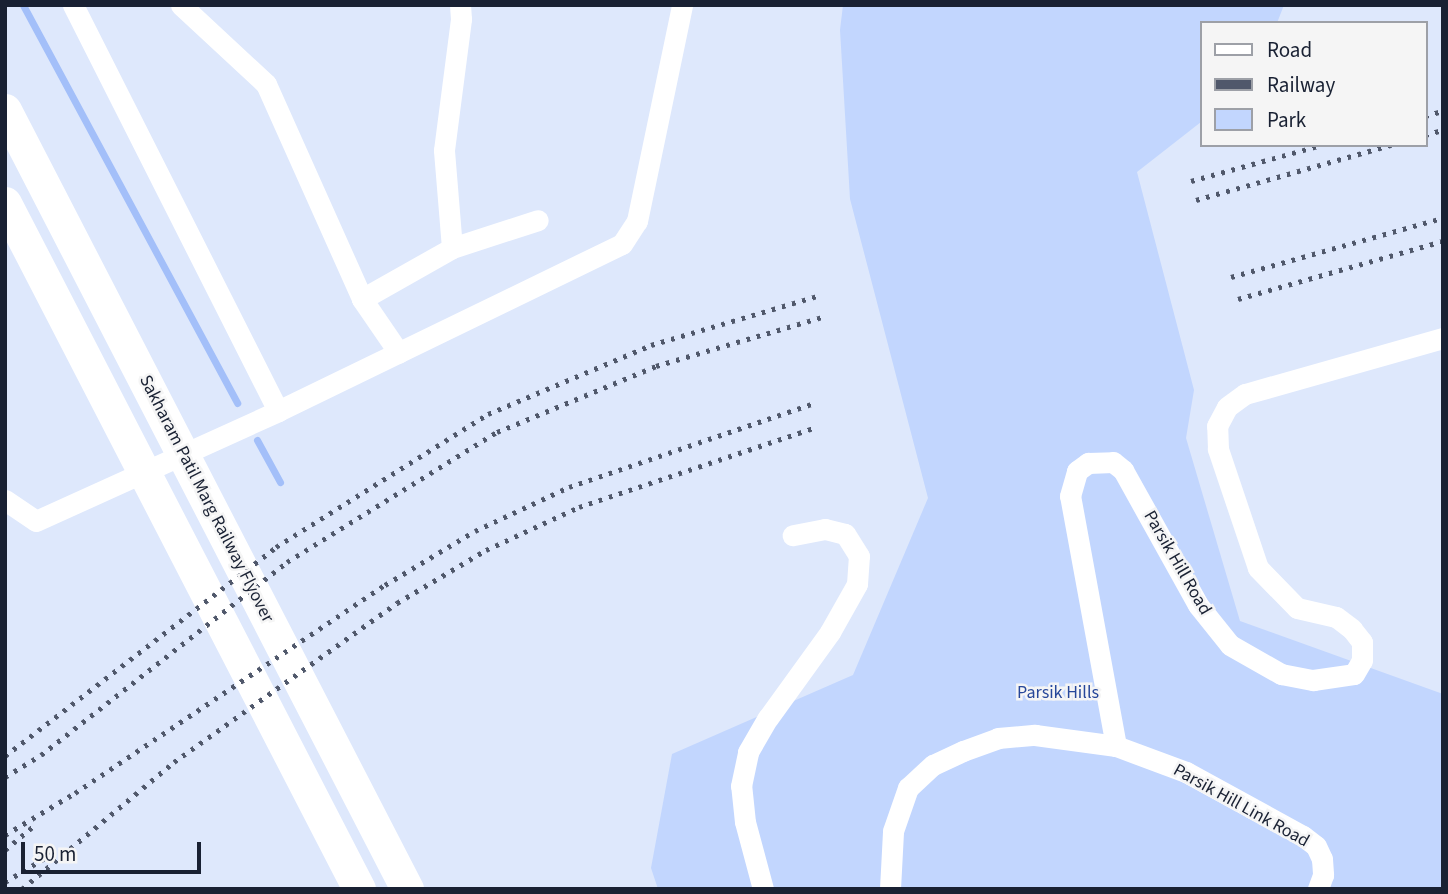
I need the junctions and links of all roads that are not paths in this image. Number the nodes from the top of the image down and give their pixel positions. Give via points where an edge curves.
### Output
1 (73, 5) edge
2 (181, 5) edge
3 (460, 5) edge
4 (682, 5) edge
5 (5, 110) edge
6 (5, 203) edge
7 (538, 220) dead end
8 (452, 248) junction
9 (362, 299) junction
10 (1443, 338) edge
11 (398, 353) junction
12 (278, 411) junction
13 (5, 500) edge
14 (793, 535) dead end
15 (1116, 746) junction
16 (359, 889) edge
17 (407, 889) edge
18 (763, 889) edge
19 (890, 889) edge
20 (1318, 889) edge

1 - 12 street
2 - 9 street via 266,84
3 - 8 street via 444,150
4 - 11 street via 637,221 622,244
5 - 17 main road, Sakharam Patil Marg Railway Flyover
6 - 16 main road
7 - 8 street
8 - 9 street
9 - 11 street
10 - 15 street, Parsik Hill Road via 1245,394 1227,407 1217,426 1218,449 1258,568 1297,608 1336,617 1352,629 1362,642 1362,660 1354,674 1313,680 1281,674 1230,645 1198,605 1123,470 1113,462 1088,463 1077,471 1070,496
11 - 12 street
12 - 13 street via 36,521
14 - 18 street via 825,529 845,534 859,556 858,575 830,632 748,752 741,786 745,822
15 - 19 street, Parsik Hill Link Road via 1035,735 998,738 933,765 908,789 893,831
15 - 20 street, Parsik Hill Link Road via 1186,772 1303,836 1316,846 1322,859

